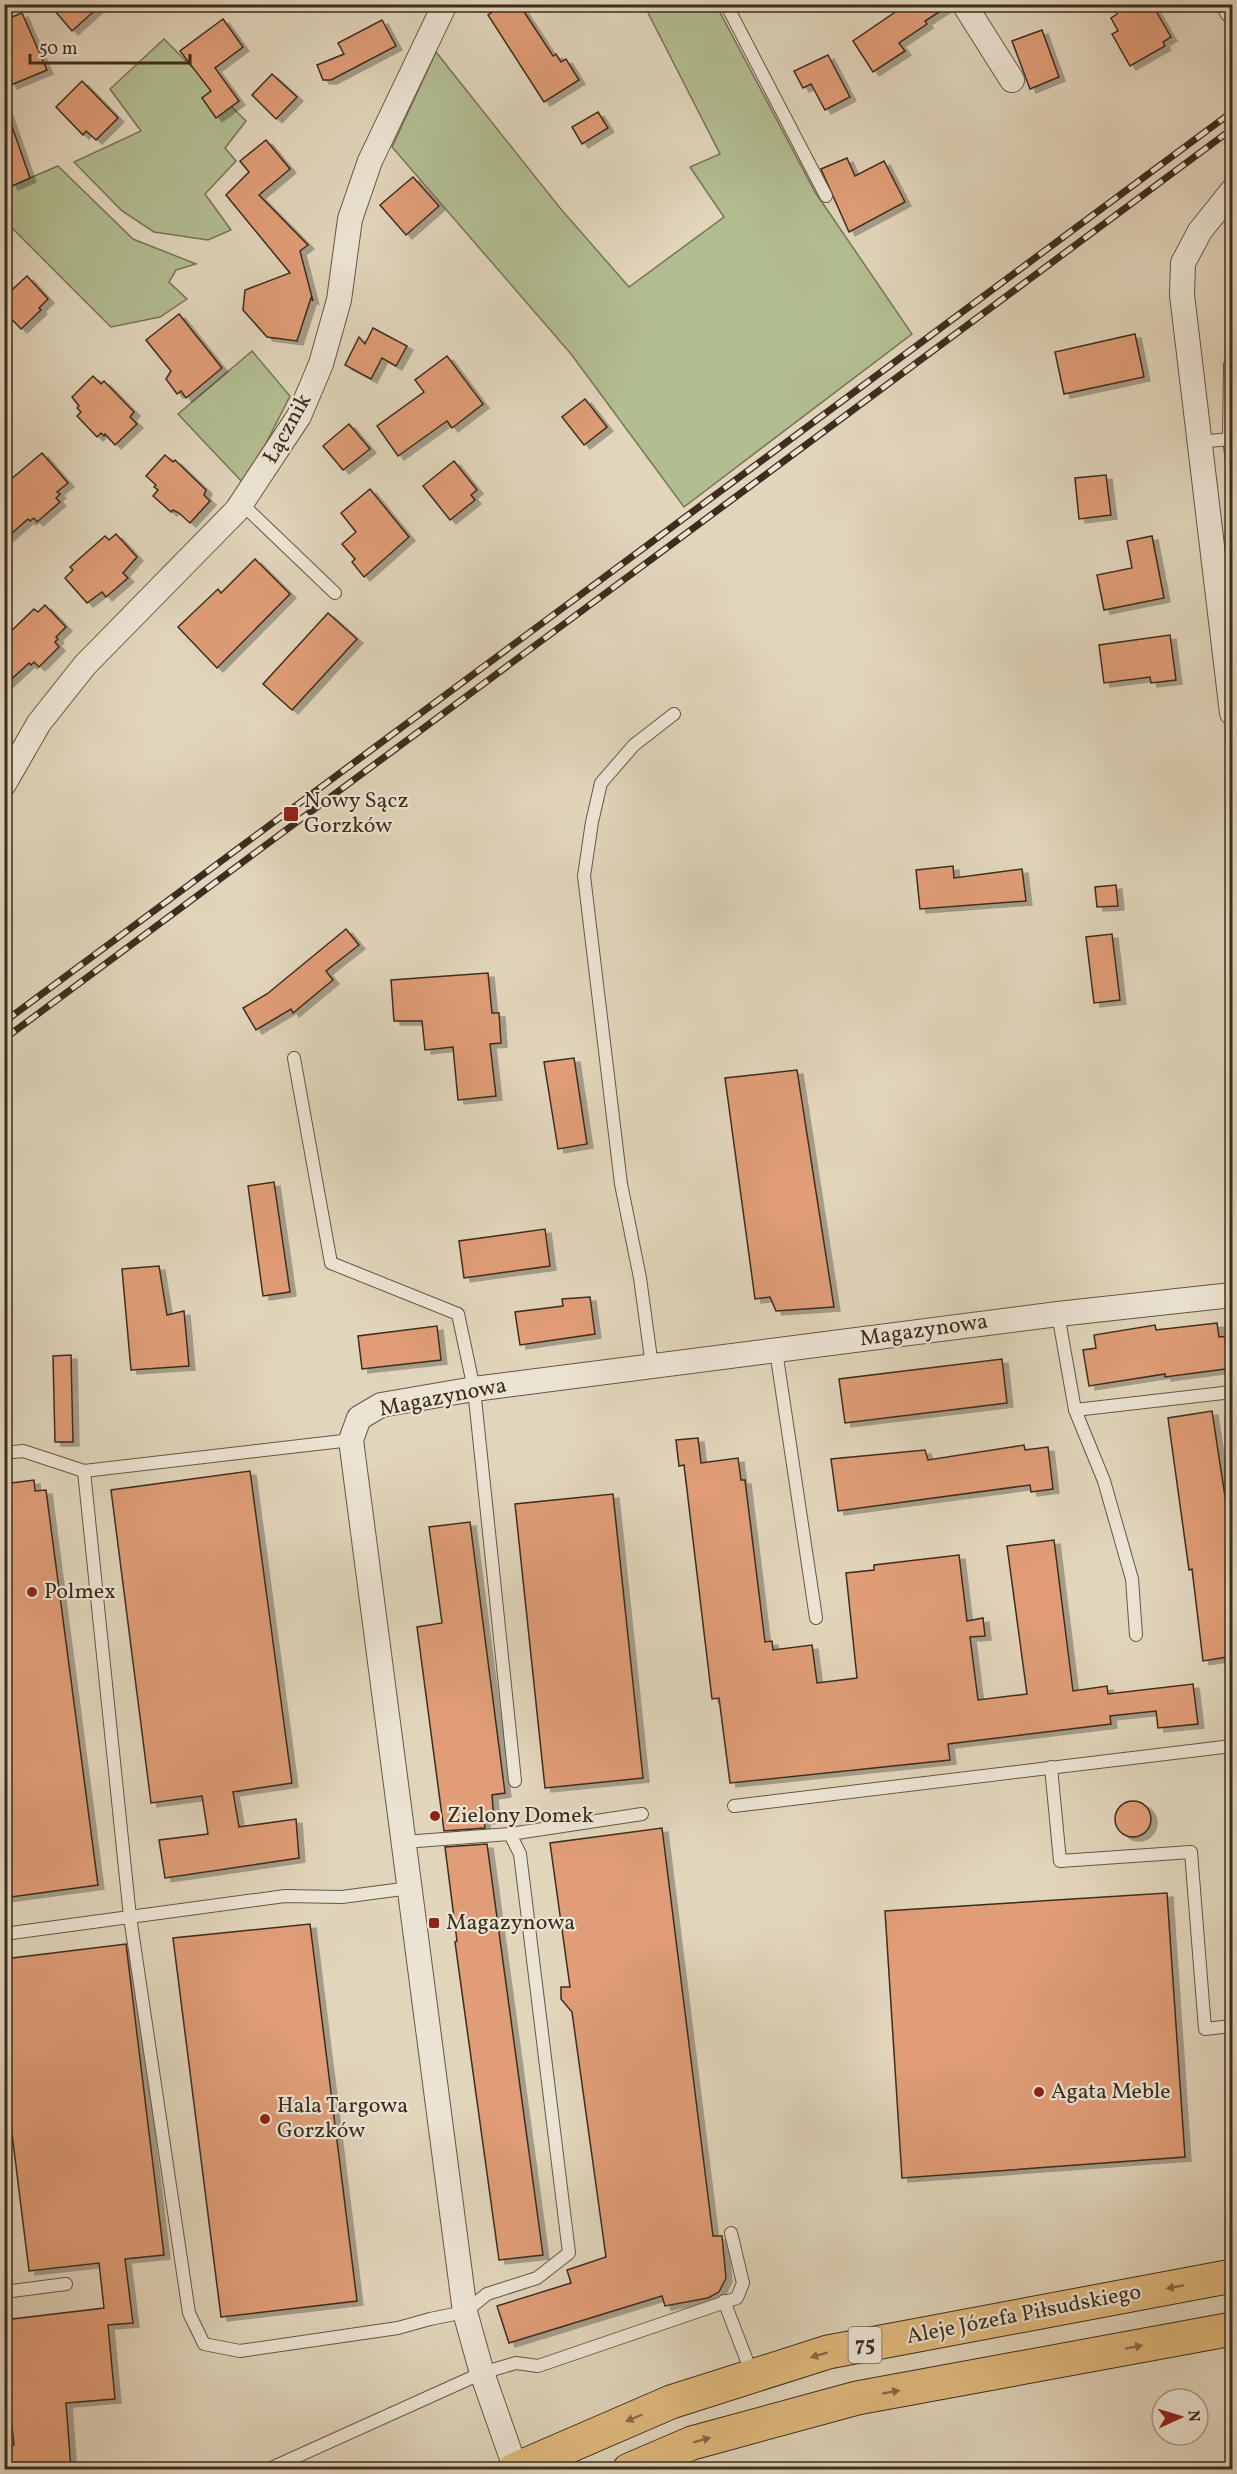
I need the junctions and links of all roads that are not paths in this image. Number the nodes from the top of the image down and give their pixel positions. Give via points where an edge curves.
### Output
1 (446, 4) edge
2 (726, 4) edge
3 (964, 4) edge
4 (1228, 4) edge
5 (1233, 11) edge
6 (1012, 80) dead end
7 (1233, 191) edge
8 (825, 196) dead end
9 (1233, 362) edge
10 (1228, 438) junction
11 (1199, 442) junction
12 (1233, 461) edge
13 (242, 504) junction
14 (335, 593) dead end
15 (1231, 684) edge
16 (1233, 713) edge
17 (674, 714) dead end
18 (4, 784) edge
19 (294, 1058) dead end
20 (1233, 1295) edge
21 (1058, 1314) junction
22 (776, 1351) junction
23 (652, 1366) junction
24 (474, 1389) junction
25 (1233, 1392) edge
26 (1075, 1410) junction
27 (351, 1440) junction
28 (4, 1453) edge
29 (84, 1471) junction
30 (816, 1618) dead end
31 (1136, 1635) dead end
32 (1233, 1746) edge
33 (1052, 1767) junction
34 (515, 1781) dead end
35 (734, 1806) dead end
36 (642, 1814) dead end
37 (510, 1834) junction
38 (404, 1842) junction
39 (410, 1888) junction
40 (130, 1917) junction
41 (4, 1934) edge
42 (1233, 2026) edge
43 (731, 2233) dead end
44 (1233, 2276) edge
45 (66, 2284) dead end
46 (4, 2292) edge
47 (724, 2301) junction
48 (1070, 2307) junction
49 (465, 2312) junction
50 (1233, 2329) edge
51 (1077, 2358) junction
52 (482, 2373) junction
53 (753, 2375) junction
54 (267, 2469) edge
55 (515, 2469) edge
56 (628, 2469) edge

1 - 13 street, Łącznik via 370,162 350,219 339,300 321,364 299,416
2 - 8 lane
3 - 6 street
4 - 5 street
7 - 11 street via 1200,231 1183,263 1182,295
9 - 10 lane
10 - 11 lane
10 - 12 lane
11 - 15 street
13 - 14 lane
13 - 18 street, Łącznik via 85,665 39,723
15 - 16 street
17 - 23 lane via 634,745 601,783 584,876 621,1184
19 - 24 lane via 331,1263 458,1314
20 - 21 street, Magazynowa
21 - 22 street, Magazynowa
21 - 26 lane
22 - 23 street, Magazynowa
22 - 30 lane
23 - 24 street, Magazynowa
24 - 27 street, Magazynowa via 381,1406 359,1418
24 - 34 lane
25 - 26 lane
26 - 31 lane via 1104,1481 1132,1580
27 - 29 lane
27 - 38 street
28 - 29 lane via 22,1451
29 - 40 lane
32 - 33 lane
33 - 35 lane
33 - 42 lane via 1060,1862 1191,1852 1205,2029
36 - 37 lane
37 - 38 lane
37 - 49 lane via 520,1854 568,2253 537,2278 487,2294
38 - 39 street
39 - 40 lane via 342,1897 285,1896
39 - 49 street
40 - 41 lane
40 - 49 lane via 189,2313 204,2344 240,2351 398,2328
43 - 47 lane via 743,2283 738,2298
44 -> 48 main road, Aleje Józefa Piłsudskiego / 75
45 - 46 lane
47 - 52 lane via 538,2366 516,2363
47 - 53 lane
48 - 51 main road
48 -> 53 main road, Aleje Józefa Piłsudskiego / 75 via 828,2352
49 - 52 street
51 -> 50 main road, 75
56 -> 51 main road, 75 via 692,2443 857,2398
52 - 54 lane
52 - 55 street
53 -> 55 main road, Aleje Józefa Piłsudskiego / 75 via 671,2402

